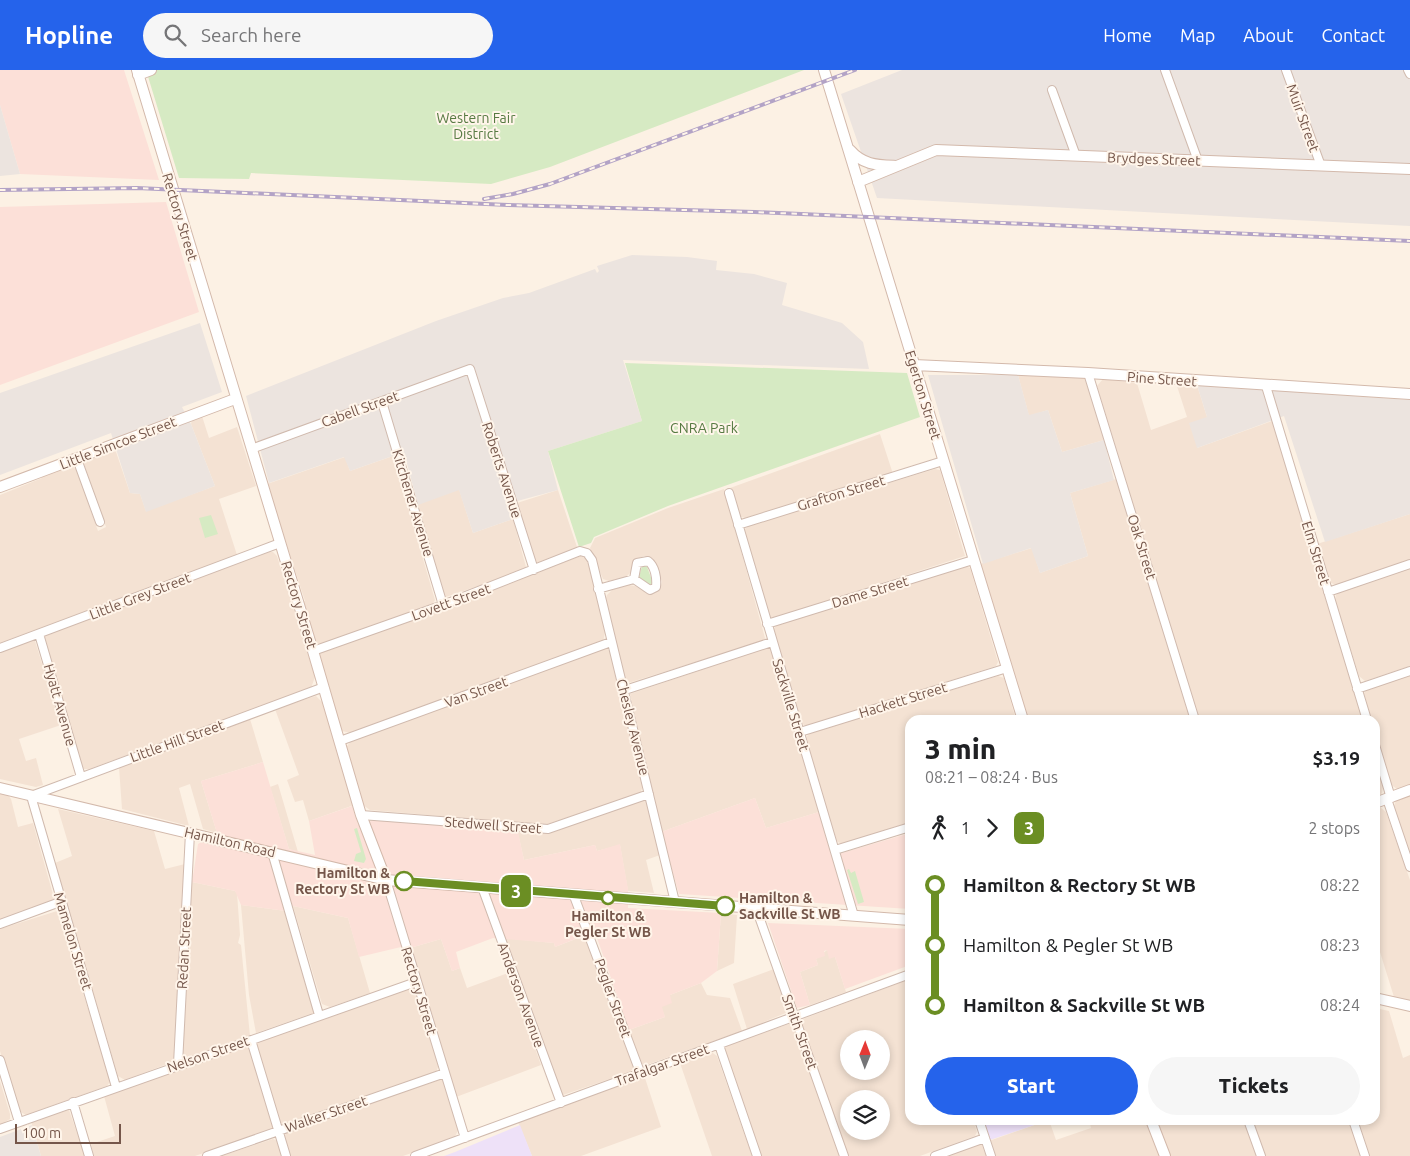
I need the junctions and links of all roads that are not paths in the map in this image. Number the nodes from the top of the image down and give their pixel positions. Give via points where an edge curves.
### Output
1 (151, 70) edge
2 (824, 70) edge
3 (1165, 70) edge
4 (1286, 70) edge
5 (1408, 70) edge
6 (137, 72) edge
7 (1410, 74) edge
8 (1052, 90) dead end
9 (848, 148) junction
10 (1076, 156) junction
11 (1198, 161) junction
12 (900, 166) junction
13 (1321, 166) junction
14 (1410, 170) edge
15 (858, 182) junction
16 (914, 365) junction
17 (470, 369) joint
18 (1088, 373) junction
19 (1266, 386) junction
20 (1410, 394) edge
21 (235, 399) junction
22 (382, 402) junction
23 (251, 450) junction
24 (77, 459) junction
25 (943, 461) junction
26 (0, 487) edge
27 (729, 493) dead end
28 (100, 522) dead end
29 (738, 525) junction
30 (280, 543) junction
31 (587, 553) joint
32 (973, 560) junction
33 (1410, 564) edge
34 (534, 570) junction
35 (634, 579) dead end
36 (598, 589) junction
37 (1328, 592) junction
38 (444, 605) junction
39 (767, 624) junction
40 (39, 634) junction
41 (611, 642) junction
42 (772, 642) junction
43 (0, 648) edge
44 (313, 651) junction
45 (1007, 668) junction
46 (1410, 671) edge
47 (324, 687) junction
48 (1358, 689) junction
49 (625, 690) junction
50 (1021, 715) edge
51 (1193, 715) edge
52 (1366, 715) edge
53 (800, 732) junction
54 (340, 741) junction
55 (1380, 764) edge
56 (81, 777) junction
57 (0, 788) edge
58 (1410, 790) edge
59 (649, 794) junction
60 (31, 796) junction
61 (1389, 798) junction
62 (1380, 802) edge
63 (360, 815) junction
64 (905, 829) edge
65 (190, 833) junction
66 (835, 850) junction
67 (272, 852) junction
68 (1410, 866) edge
69 (386, 880) junction
70 (482, 888) junction
71 (574, 896) junction
72 (60, 902) junction
73 (675, 902) junction
74 (756, 908) junction
75 (854, 916) junction
76 (905, 920) edge
77 (0, 924) edge
78 (905, 976) edge
79 (416, 982) junction
80 (1380, 999) edge
81 (1410, 1006) edge
82 (320, 1015) junction
83 (794, 1016) junction
84 (251, 1040) junction
85 (719, 1044) junction
86 (0, 1060) edge
87 (178, 1064) junction
88 (640, 1072) junction
89 (445, 1073) junction
90 (116, 1086) junction
91 (73, 1102) junction
92 (561, 1103) junction
93 (19, 1122) junction
94 (981, 1125) edge
95 (1153, 1125) edge
96 (1250, 1125) edge
97 (1355, 1125) edge
98 (0, 1129) edge
99 (279, 1131) junction
100 (465, 1138) junction
101 (985, 1138) junction
102 (89, 1156) edge
103 (207, 1156) edge
104 (286, 1156) edge
105 (415, 1156) edge
106 (757, 1156) edge
107 (844, 1156) edge
108 (935, 1156) edge
109 (991, 1156) edge
110 (1165, 1156) edge
111 (1261, 1156) edge
112 (1365, 1156) edge

1 - 6 street
2 - 9 street, Egerton Street
3 - 11 street
4 - 13 street, Muir Street
5 - 7 street
6 - 21 street, Rectory Street
8 - 10 street
9 - 12 street via 860,160 870,164
9 - 15 street, Egerton Street
10 - 11 street, Brydges Street
10 - 12 street, Brydges Street via 936,150
11 - 13 street, Brydges Street
12 - 15 street, Brydges Street
13 - 14 street, Brydges Street
15 - 16 street, Egerton Street
16 - 18 street, Pine Street
16 - 25 street, Egerton Street
17 - 22 street, Cabell Street
17 - 34 street, Roberts Avenue
18 - 19 street, Pine Street
18 - 51 street, Oak Street
19 - 20 street, Pine Street
19 - 37 street, Elm Street
21 - 23 street, Rectory Street
21 - 24 street, Little Simcoe Street
22 - 23 street, Cabell Street
22 - 38 street, Kitchener Avenue
23 - 30 street, Rectory Street
24 - 26 street, Little Simcoe Street
24 - 28 street
25 - 29 street, Grafton Street
25 - 32 street, Egerton Street
27 - 29 street, Sackville Street
29 - 39 street, Sackville Street
30 - 40 street, Little Grey Street
30 - 44 street, Rectory Street
31 - 34 street, Lovett Street via 580,551
31 - 36 street, Chesley Avenue via 592,560
32 - 39 street, Dame Street
32 - 45 street, Egerton Street
33 - 37 street
34 - 38 street, Lovett Street
35 - 36 street
36 - 41 street, Chesley Avenue
37 - 48 street, Elm Street
38 - 44 street, Lovett Street
39 - 42 street, Sackville Street
40 - 43 street, Little Grey Street
40 - 56 street, Hyatt Avenue
41 - 49 street, Chesley Avenue
41 - 54 street, Van Street
42 - 49 street
42 - 53 street, Sackville Street
44 - 47 street, Rectory Street
45 - 50 street, Egerton Street
45 - 53 street, Hackett Street
46 - 48 street
47 - 54 street, Rectory Street
47 - 56 street, Little Hill Street
48 - 52 street, Elm Street
49 - 59 street, Chesley Avenue
53 - 66 street, Sackville Street
54 - 63 street, Rectory Street
55 - 61 street
56 - 60 street, Little Hill Street
57 - 60 street, Hamilton Road
58 - 61 street
59 - 63 street, Stedwell Street via 548,829
59 - 73 street, Chesley Avenue
60 - 65 street, Hamilton Road
60 - 72 street, Mamelon Street
61 - 62 street
61 - 68 street
63 - 69 street, Rectory Street
64 - 66 street
65 - 67 street, Hamilton Road
65 - 87 street, Redan Street
66 - 75 street, Sackville Street
67 - 69 street, Hamilton Road
67 - 82 street
69 - 70 street, Hamilton Road
69 - 79 street, Rectory Street
70 - 71 street, Hamilton Road
70 - 92 street, Anderson Avenue
71 - 73 street, Hamilton Road
71 - 88 street, Pegler Street
72 - 77 street
72 - 90 street, Mamelon Street
73 - 74 street, Hamilton Road
74 - 75 street, Hamilton Road
74 - 83 street, Smith Street
75 - 76 street, Hamilton Road
78 - 83 street, Trafalgar Street
79 - 82 street, Nelson Street
79 - 89 street, Rectory Street
80 - 81 street
82 - 84 street, Nelson Street
83 - 85 street, Trafalgar Street
83 - 107 street, Smith Street
84 - 87 street, Nelson Street
84 - 99 street
85 - 88 street, Trafalgar Street
85 - 106 street
86 - 93 street
87 - 90 street, Nelson Street
88 - 92 street, Trafalgar Street
89 - 99 street, Walker Street
89 - 100 street, Rectory Street
90 - 91 street, Nelson Street
91 - 93 street, Nelson Street
91 - 102 street
92 - 100 street, Trafalgar Street
93 - 98 street, Nelson Street
94 - 101 street
95 - 110 street
96 - 111 street
97 - 112 street
99 - 103 street, Walker Street
99 - 104 street
100 - 105 street, Trafalgar Street
101 - 108 street
101 - 109 street

